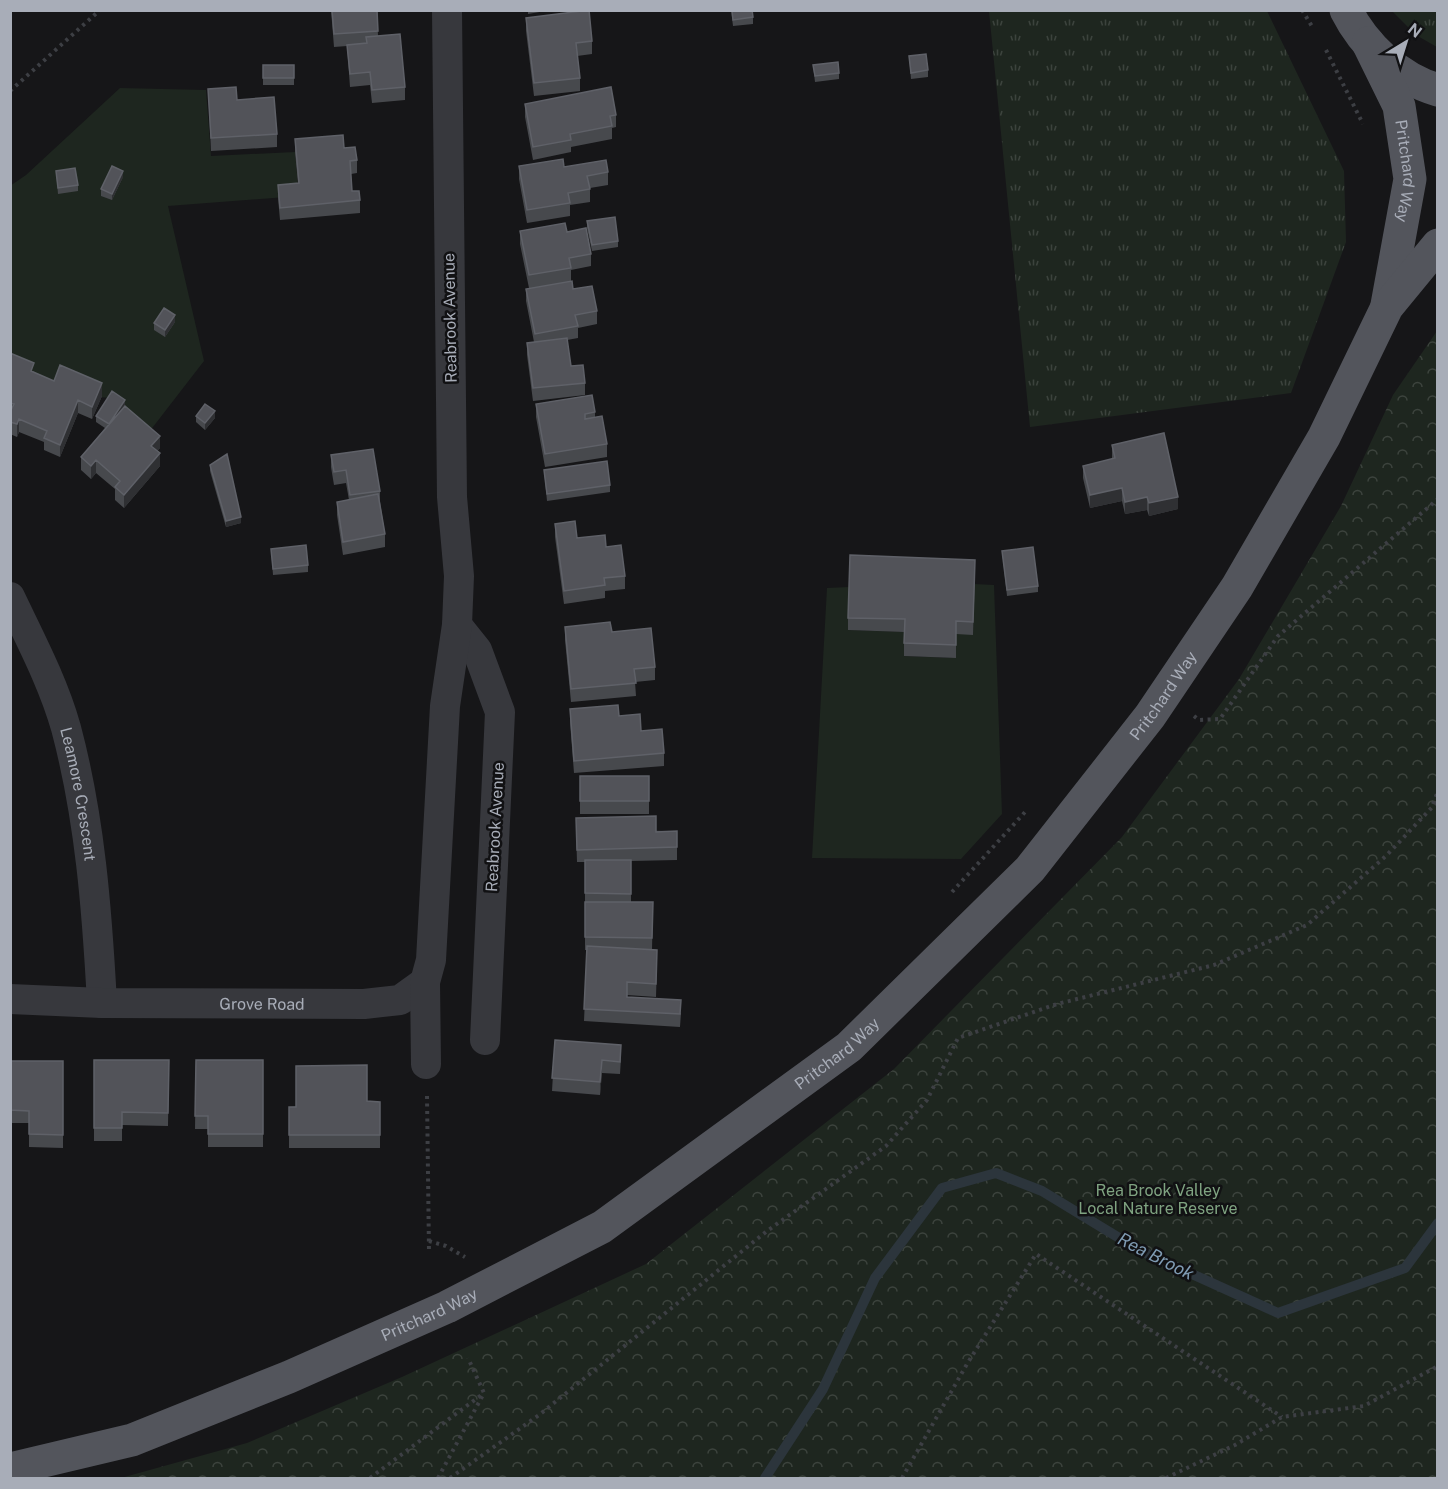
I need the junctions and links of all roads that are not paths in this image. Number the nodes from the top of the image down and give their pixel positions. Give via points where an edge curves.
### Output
1 (447, 10) edge
2 (1346, 10) edge
3 (1368, 43) junction
4 (1437, 90) edge
5 (1437, 244) edge
6 (1387, 307) junction
7 (10, 597) edge
8 (457, 625) junction
9 (424, 982) junction
10 (10, 999) edge
11 (102, 1003) junction
12 (485, 1040) dead end
13 (426, 1064) road end
14 (10, 1469) edge

1 - 8 street, Reabrook Avenue
2 - 3 main road
3 - 4 main road via 1392,66
3 - 6 main road, Pritchard Way via 1399,106 1410,179
5 - 6 main road, Pritchard Way
6 - 14 main road, Pritchard Way via 1324,437 1237,587 1150,716 1030,869 849,1047 602,1227 447,1307 289,1377 132,1440
7 - 11 street, Leamore Crescent via 43,666 65,726 90,851
8 - 9 street, Reabrook Avenue via 445,706 431,960
8 - 12 street, Reabrook Avenue via 477,650 500,712
9 - 11 street, Grove Road via 399,1000 364,1004
9 - 13 street
10 - 11 street, Grove Road

